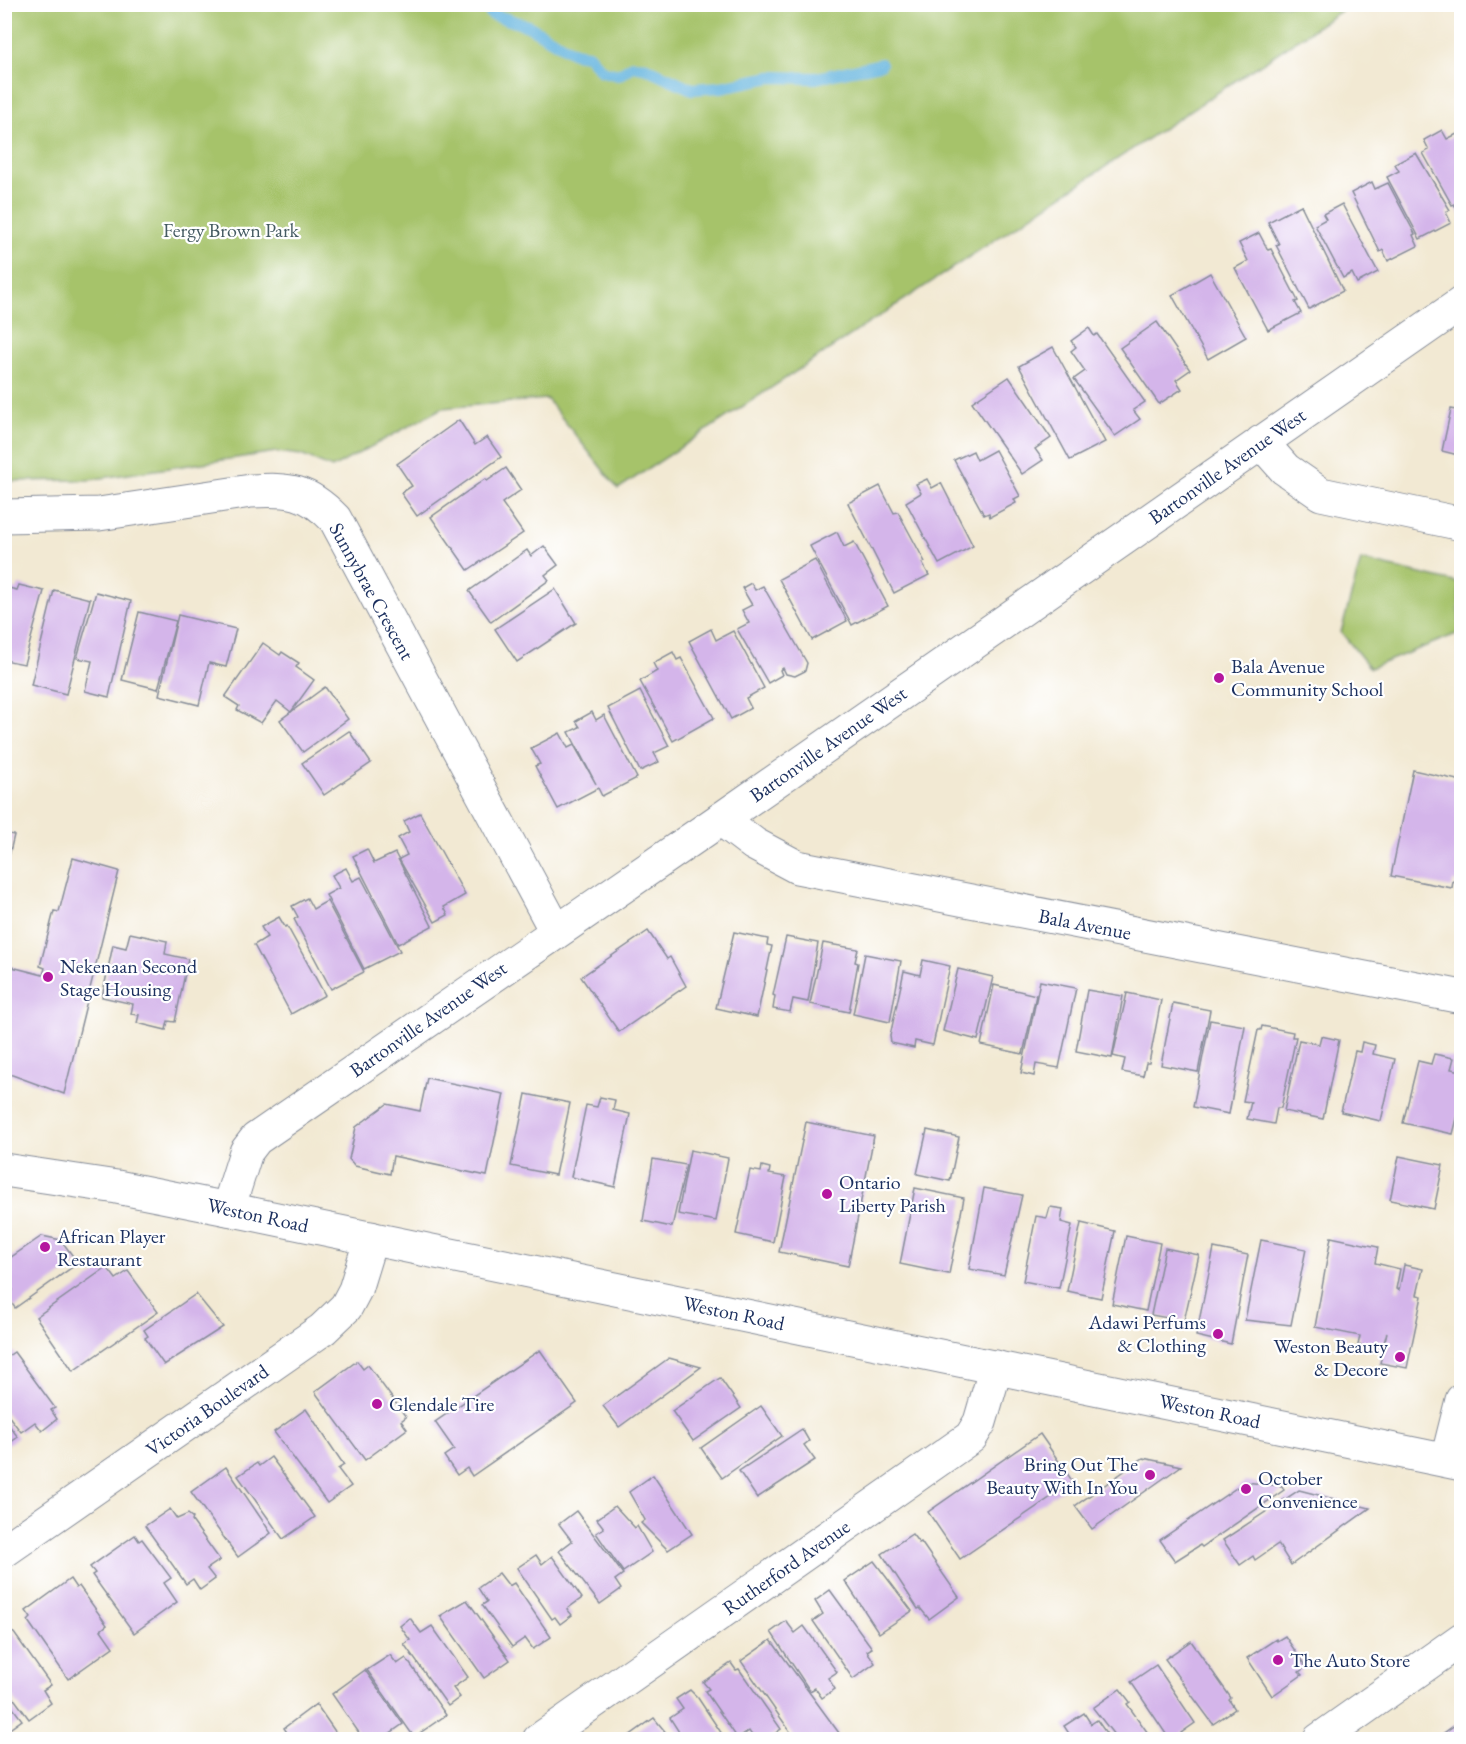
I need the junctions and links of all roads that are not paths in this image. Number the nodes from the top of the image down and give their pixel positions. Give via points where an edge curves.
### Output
1 (1461, 303) edge
2 (1261, 442) junction
3 (4, 516) edge
4 (1461, 524) edge
5 (721, 819) junction
6 (556, 931) junction
7 (1461, 996) edge
8 (4, 1170) edge
9 (228, 1209) junction
10 (371, 1238) junction
11 (996, 1367) junction
12 (1461, 1400) edge
13 (1454, 1462) edge
14 (4, 1551) edge
15 (1461, 1639) edge
16 (539, 1740) edge
17 (1319, 1740) edge

1 - 2 street, Bartonville Avenue West
2 - 4 street via 1285,469 1321,494
2 - 5 street, Bartonville Avenue West
3 - 6 street, Sunnybrae Crescent via 99,514 251,491 292,492 318,502 335,519
5 - 6 street, Bartonville Avenue West
5 - 7 street, Bala Avenue via 754,844 797,867
6 - 9 street, Bartonville Avenue West via 256,1139 246,1152
8 - 9 street, Weston Road
9 - 10 street, Weston Road
10 - 11 street, Weston Road
10 - 14 street, Victoria Boulevard via 351,1298 323,1329
11 - 13 street, Weston Road
11 - 16 street, Rutherford Avenue via 980,1422 971,1437
12 - 13 street
15 - 17 street

